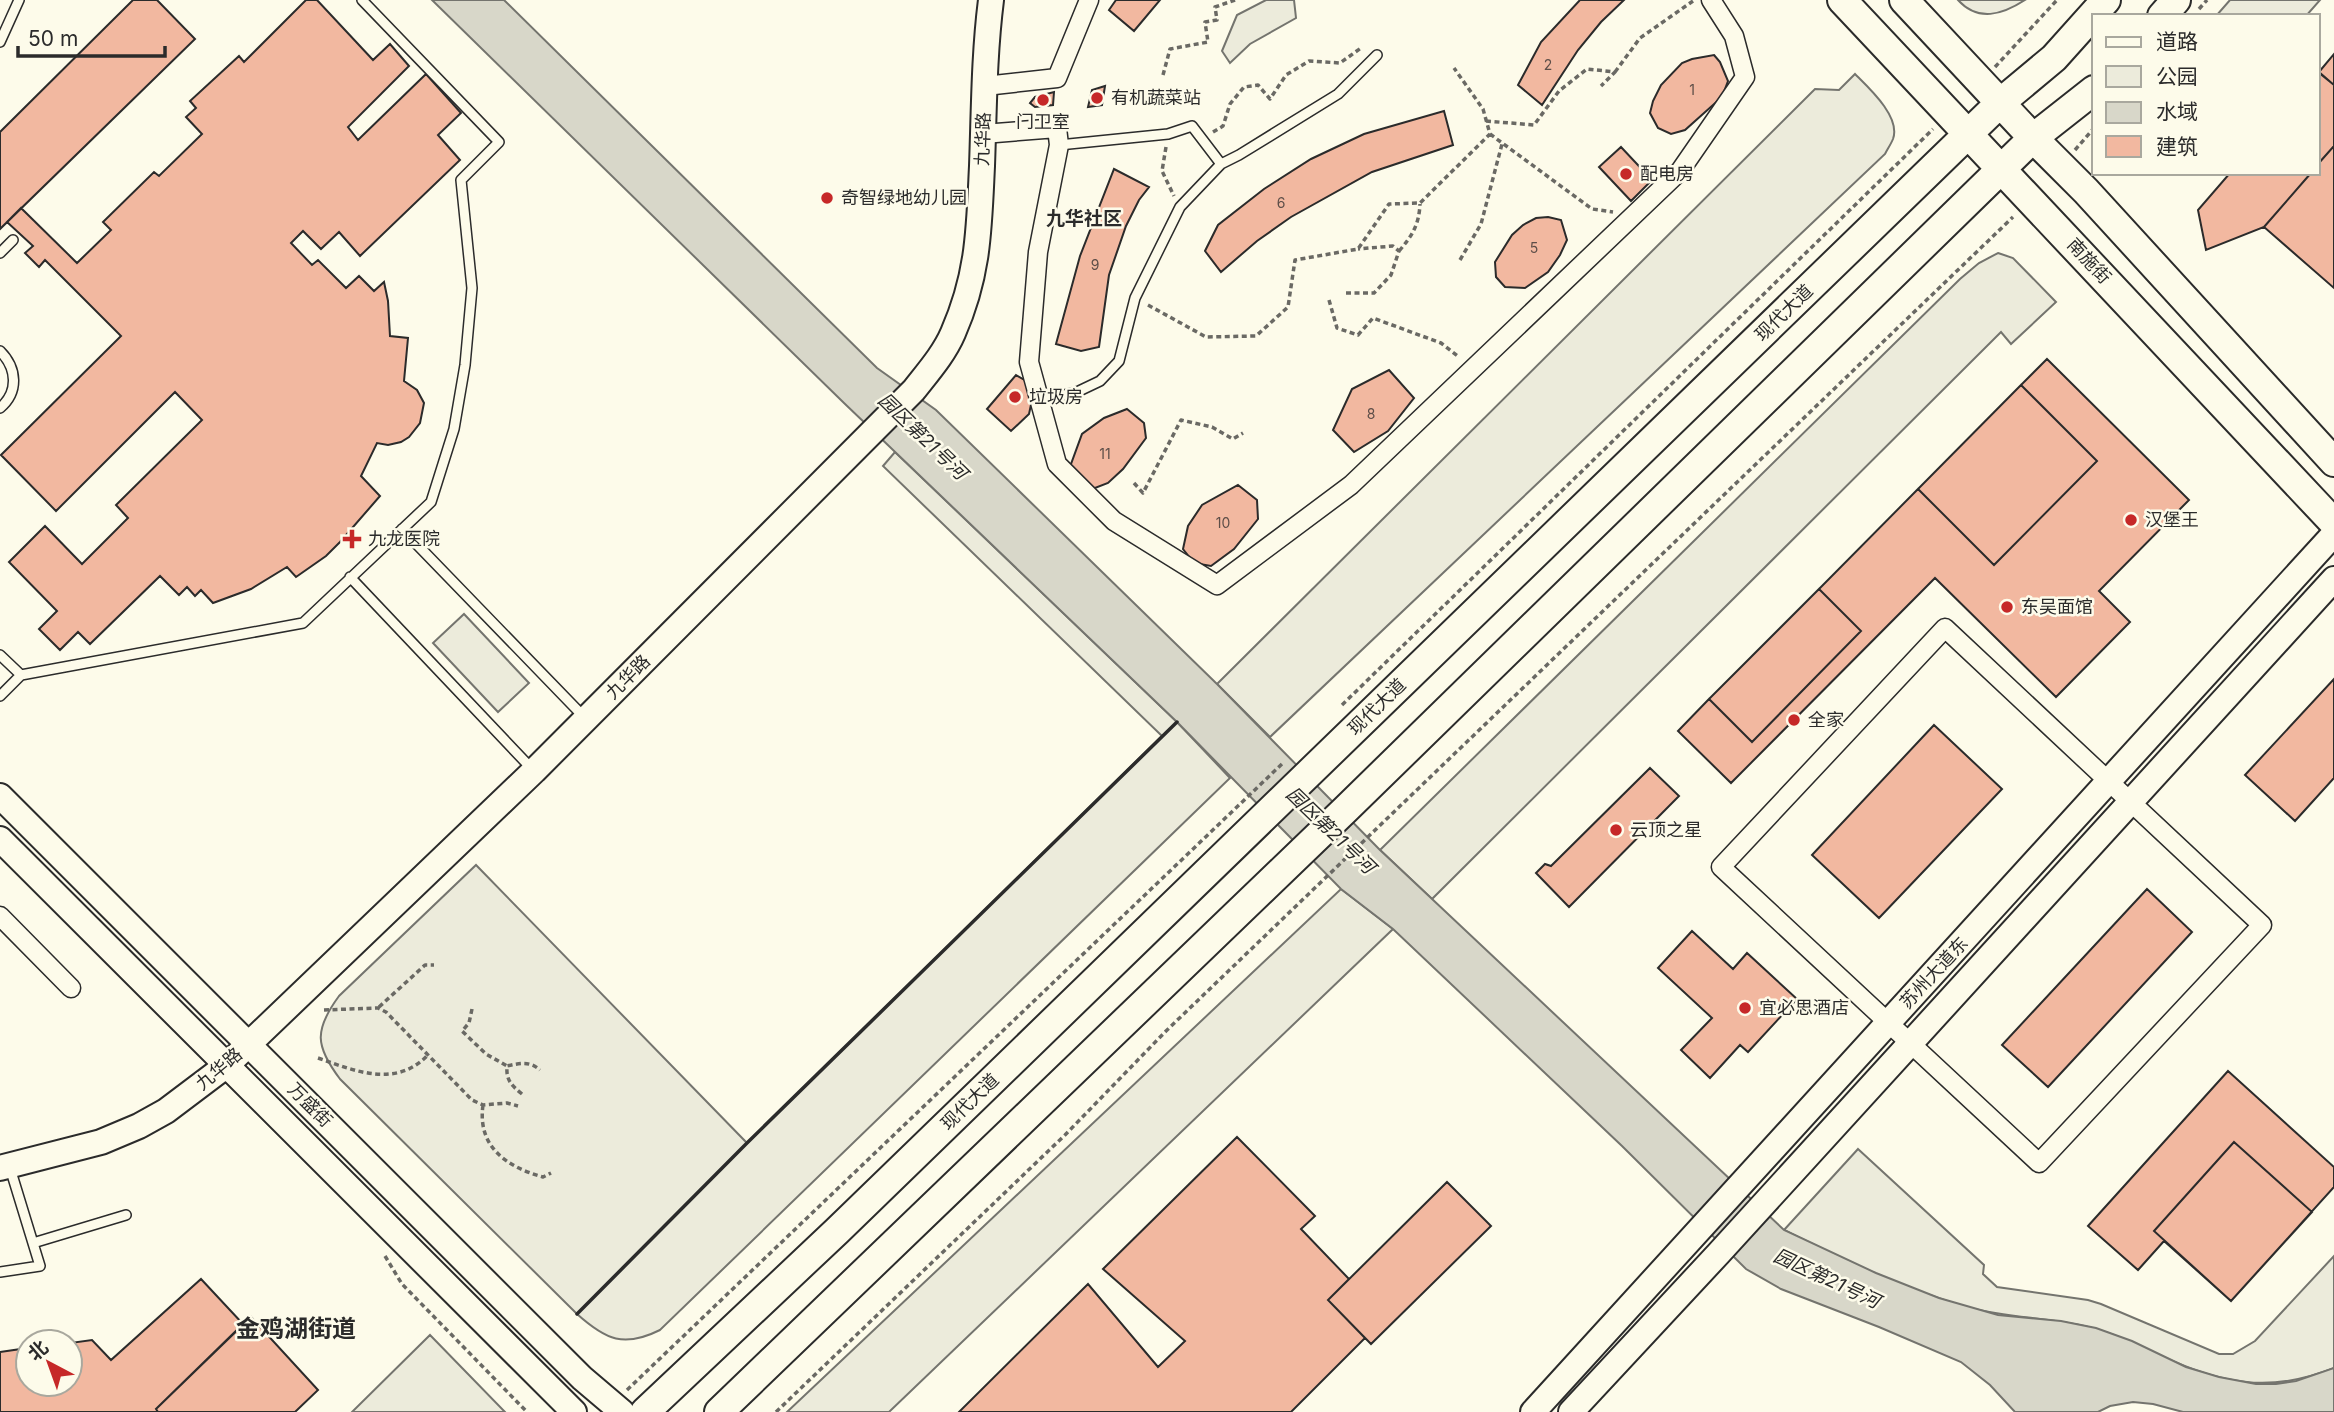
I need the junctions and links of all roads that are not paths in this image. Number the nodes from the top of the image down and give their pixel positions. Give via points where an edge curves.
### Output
1 (19, 0) edge
2 (362, 0) edge
3 (991, 0) edge
4 (1089, 0) edge
5 (1711, 0) edge
6 (1842, 0) edge
7 (1904, 0) edge
8 (2106, 0) edge
9 (2176, 0) edge
10 (2093, 14) edge
11 (2164, 14) edge
12 (2092, 16) edge
13 (0, 42) edge
14 (1377, 55) dead end
15 (985, 86) junction
16 (2092, 92) edge
17 (2000, 103) junction
18 (983, 134) junction
19 (1968, 136) junction
20 (2033, 138) junction
21 (1059, 145) junction
22 (1221, 164) junction
23 (2000, 171) junction
24 (13, 240) dead end
25 (0, 253) edge
26 (0, 351) edge
27 (1041, 401) junction
28 (0, 408) edge
29 (2334, 463) edge
30 (2334, 523) edge
31 (402, 529) junction
32 (2334, 534) edge
33 (350, 577) junction
34 (2334, 579) edge
35 (0, 654) edge
36 (21, 675) junction
37 (0, 696) edge
38 (586, 719) junction
39 (534, 771) junction
40 (2109, 783) junction
41 (0, 796) edge
42 (2129, 802) junction
43 (0, 839) edge
44 (0, 915) edge
45 (71, 988) dead end
46 (1887, 1024) junction
47 (1908, 1043) junction
48 (249, 1044) junction
49 (227, 1065) junction
50 (5, 1167) edge
51 (126, 1215) dead end
52 (33, 1243) junction
53 (0, 1272) edge
54 (1556, 1386) junction
55 (618, 1408) edge
56 (1577, 1410) edge
57 (574, 1412) edge
58 (645, 1412) edge
59 (719, 1412) edge
60 (1533, 1412) edge

1 - 13 lane
2 - 31 lane via 499,142 461,180 472,289 465,365 454,429 431,502
3 - 15 main road, 九华路
4 - 15 street via 1057,78
5 - 27 street via 1734,36 1745,77 1680,171 1351,485 1217,585 1114,521 1057,464
6 - 19 main road, 南施街
7 - 17 main road
8 - 10 main road, 现代大道
9 - 11 main road
12 - 17 main road, 现代大道 via 2054,58
14 - 22 lane via 1338,94
15 - 18 main road, 九华路
16 - 20 main road
17 - 19 main road, 现代大道
17 - 20 main road
18 - 21 street via 1057,128
18 - 38 main road, 九华路 via 973,276 952,335 934,365
19 - 23 main road, 南施街
19 - 58 main road, 现代大道 via 1301,763 837,1231
20 - 23 main road
20 - 29 main road
21 - 22 lane via 1168,135 1192,126
21 - 27 street via 1038,252 1029,362
22 - 27 lane via 1180,207 1135,298 1119,361 1100,381
23 - 30 main road, 南施街
23 - 59 main road
24 - 25 lane
26 - 28 lane via 14,377 10,397
31 - 33 lane
31 - 38 lane
32 - 40 main road, 苏州大道东
33 - 36 lane via 303,623
33 - 39 lane
34 - 42 main road, 苏州大道东
35 - 36 lane
36 - 37 lane
38 - 39 main road, 九华路
39 - 48 main road, 九华路
40 - 42 street
40 - 46 main road, 苏州大道东
40 - 46 street via 1945,628 1721,867
41 - 48 main road, 万盛街
42 - 47 main road, 苏州大道东
42 - 47 street via 2262,925 2039,1163
43 - 49 main road, 万盛街
44 - 45 street
46 - 47 street
46 - 54 main road, 苏州大道东
47 - 56 main road, 苏州大道东
48 - 49 main road, 九华路
48 - 55 main road, 万盛街 via 582,1378
49 - 50 main road, 九华路 via 139,1126 100,1142
49 - 57 main road, 万盛街
50 - 52 lane
51 - 52 lane
52 - 53 lane via 40,1266
54 - 56 street
54 - 60 main road, 苏州大道东

